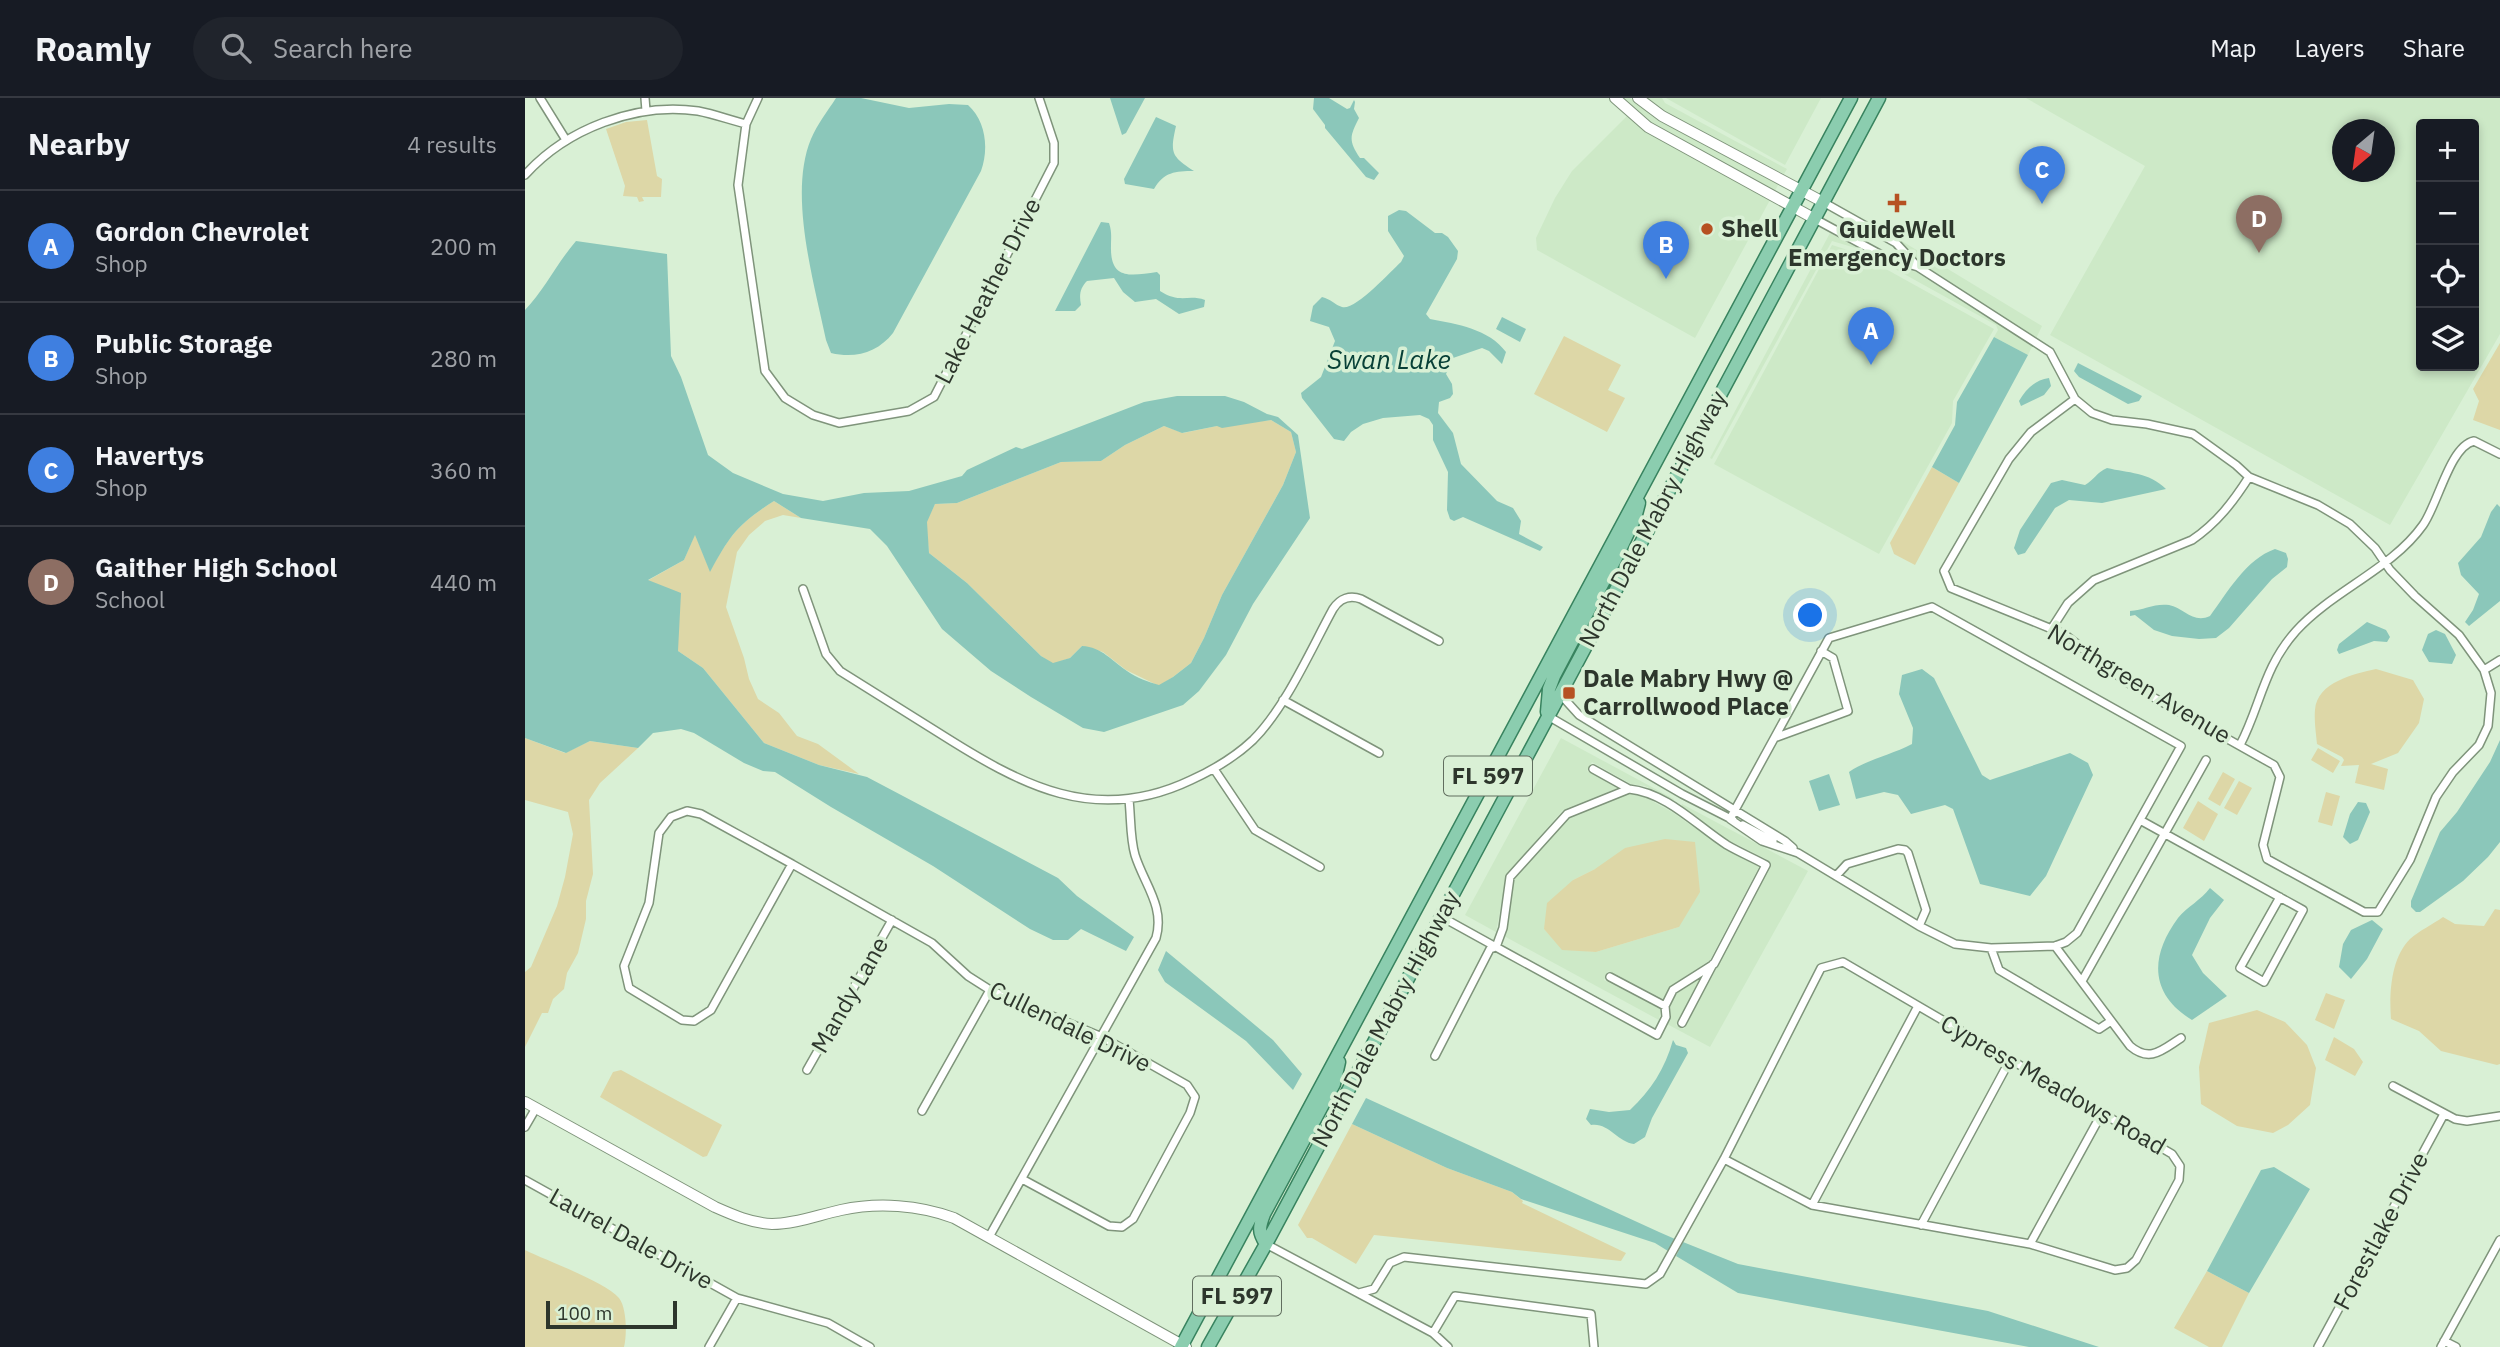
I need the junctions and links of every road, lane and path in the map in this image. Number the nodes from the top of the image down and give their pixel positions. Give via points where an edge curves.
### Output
1 (540, 98) edge
2 (645, 98) edge
3 (758, 98) edge
4 (1039, 98) edge
5 (1615, 98) edge
6 (1638, 98) edge
7 (1851, 98) edge
8 (1879, 98) edge
9 (646, 111) junction
10 (745, 124) junction
11 (566, 140) junction
12 (525, 175) edge
13 (1801, 189) junction
14 (1823, 202) junction
15 (1791, 206) junction
16 (1815, 219) junction
17 (1918, 267) junction
18 (2075, 399) junction
19 (2500, 454) edge
20 (2249, 477) junction
21 (1641, 488) junction
22 (2384, 561) junction
23 (803, 589) dead end
24 (2052, 628) junction
25 (1439, 641) dead end
26 (1821, 651) junction
27 (2500, 660) edge
28 (2484, 670) junction
29 (1559, 693) junction
30 (1283, 700) junction
31 (1547, 716) junction
32 (1777, 737) junction
33 (1627, 745) junction
34 (2240, 745) junction
35 (1378, 753) dead end
36 (1619, 758) junction
37 (2206, 760) dead end
38 (1214, 769) junction
39 (1593, 769) dead end
40 (1687, 782) junction
41 (1629, 789) junction
42 (1682, 794) junction
43 (1129, 800) junction
44 (1675, 807) junction
45 (1735, 811) junction
46 (1730, 819) junction
47 (2140, 820) junction
48 (2165, 833) junction
49 (1798, 853) junction
50 (792, 864) junction
51 (1320, 867) dead end
52 (1836, 876) junction
53 (2280, 897) junction
54 (1440, 916) junction
55 (892, 920) junction
56 (1919, 926) junction
57 (2055, 946) junction
58 (1496, 947) junction
59 (1991, 948) junction
60 (1714, 964) junction
61 (1610, 977) dead end
62 (2082, 981) junction
63 (990, 990) junction
64 (1665, 1006) junction
65 (1919, 1006) junction
66 (2111, 1021) junction
67 (1682, 1023) dead end
68 (1102, 1037) junction
69 (2181, 1038) dead end
70 (1342, 1048) junction
71 (1435, 1056) dead end
72 (2010, 1060) junction
73 (807, 1070) dead end
74 (2393, 1086) dead end
75 (525, 1102) edge
76 (536, 1108) junction
77 (922, 1111) dead end
78 (2102, 1113) junction
79 (2444, 1114) junction
80 (2500, 1116) edge
81 (525, 1127) edge
82 (1724, 1159) junction
83 (1022, 1179) junction
84 (525, 1181) edge
85 (1812, 1205) junction
86 (1921, 1225) junction
87 (989, 1237) junction
88 (2500, 1240) edge
89 (1266, 1244) junction
90 (2030, 1244) junction
91 (1359, 1293) junction
92 (737, 1298) junction
93 (1433, 1333) junction
94 (2443, 1344) edge
95 (1183, 1346) edge
96 (709, 1347) edge
97 (870, 1347) edge
98 (1208, 1347) edge
99 (1448, 1347) edge
100 (1594, 1347) edge
101 (2318, 1347) edge
102 (2456, 1347) edge

1 - 11 street
2 - 9 street
3 - 10 street, Lake Heather Drive
4 - 10 street, Lake Heather Drive via 1055,143 1054,163 934,397 909,411 839,423 813,415 785,398 765,371 738,185
5 - 15 street via 1648,127
6 - 13 street via 1662,116
7 - 13 main road, North Dale Mabry Highway / FL 597
8 - 14 main road, North Dale Mabry Highway / FL 597
9 - 10 street via 697,111
9 - 11 street via 605,121
11 - 12 street
13 - 14 street
13 - 15 main road, North Dale Mabry Highway / FL 597
14 - 16 main road, North Dale Mabry Highway / FL 597
14 - 17 street, Northgreen Avenue via 1896,243
15 - 16 street
15 - 21 main road, North Dale Mabry Highway / FL 597
16 - 17 street, Northgreen Avenue via 1887,258
16 - 29 main road, North Dale Mabry Highway / FL 597
17 - 18 street, Northgreen Avenue via 2050,352
18 - 20 street, Northgreen Avenue via 2101,417 2193,434
18 - 24 street, Northgreen Avenue via 2031,432 2009,459 1944,571 1951,588
19 - 22 street via 2474,440 2466,442 2422,526
20 - 22 street, Northgreen Avenue via 2335,514 2363,536
20 - 24 street via 2230,507 2206,531 2094,580 2068,603
21 - 31 main road via 1636,518 1554,676
21 - 70 main road, North Dale Mabry Highway / FL 597
22 - 28 street, Northgreen Avenue via 2459,635
22 - 34 street via 2312,615 2284,645 2263,684
23 - 43 street via 825,654 840,671 1019,780 1082,799
24 - 34 street, Northgreen Avenue via 2128,683
25 - 30 street via 1361,599 1344,598 1333,609
26 - 32 street
26 - 32 street via 1833,658 1848,711
26 - 47 street via 1829,638 1932,607 2181,746
27 - 28 street
28 - 34 street, Northgreen Avenue via 2491,693 2484,737 2436,797 2410,860 2378,912 2364,912 2267,859 2263,845 2279,770
29 - 31 main road, North Dale Mabry Highway / FL 597
29 - 33 street via 1579,715
30 - 35 street
30 - 38 street via 1253,739
31 - 36 street
31 - 54 main road, North Dale Mabry Highway / FL 597
32 - 45 street
33 - 36 street
33 - 40 street
36 - 42 street
37 - 48 street
38 - 43 street via 1172,789
38 - 51 street via 1255,830
39 - 41 street
40 - 42 street
40 - 45 street
41 - 44 street via 1642,790
41 - 58 street via 1567,814 1510,877
42 - 44 street
42 - 46 street
43 - 68 street via 1135,854 1158,907 1160,925
44 - 60 street via 1728,845 1766,865
45 - 46 street
45 - 49 street
46 - 49 street via 1762,841
47 - 48 street
47 - 57 street via 2077,933
48 - 53 street
48 - 62 street
49 - 52 street
50 - 50 street, Cullendale Drive via 701,814 687,811 671,817 659,833 649,903 624,966 629,988 683,1020 694,1021 711,1010
50 - 55 street, Cullendale Drive
52 - 56 street
52 - 56 street via 1847,864 1905,850 1926,910
53 - 53 street via 2303,910 2264,982 2240,968
54 - 58 street
54 - 89 main road, North Dale Mabry Highway / FL 597
55 - 63 street, Cullendale Drive via 932,943
55 - 73 street, Mandy Lane
56 - 59 street via 1955,944
57 - 59 street
57 - 62 street
58 - 64 street via 1657,1035 1666,1017
58 - 71 street via 1490,949
59 - 66 street via 1999,970 2099,1029
60 - 64 street via 1673,990
60 - 67 street
61 - 64 street
62 - 66 street
63 - 68 street, Cullendale Drive
63 - 77 street
65 - 72 street, Cypress Meadows Road
65 - 82 street, Cypress Meadows Road via 1843,962 1821,968
65 - 85 street
66 - 69 street via 2139,1053 2152,1055
68 - 83 street
68 - 83 street, Cullendale Drive via 1187,1085 1195,1097 1133,1219 1122,1227 1109,1226
70 - 89 main road via 1334,1084 1264,1214 1259,1227
70 - 95 main road, North Dale Mabry Highway / FL 597
72 - 78 street, Cypress Meadows Road
72 - 86 street
74 - 79 street
75 - 76 street
76 - 81 street
76 - 87 street via 740,1219 787,1223 845,1209 909,1206 954,1217
78 - 90 street
78 - 90 street, Cypress Meadows Road via 2172,1154 2181,1166 2179,1180 2136,1260 2115,1270
79 - 80 street via 2467,1121
79 - 101 street, Forestlake Drive
82 - 85 street, Cypress Meadows Road
82 - 91 street, Cypress Meadows Road via 1660,1274 1646,1284 1404,1257 1390,1264 1374,1289
83 - 87 street
84 - 92 street, Laurel Dale Drive
85 - 86 street, Cypress Meadows Road
86 - 90 street, Cypress Meadows Road
87 - 95 street
88 - 94 street
89 - 91 street
89 - 98 main road, North Dale Mabry Highway / FL 597
91 - 93 street
92 - 96 street, Laurel Dale Drive
92 - 97 street, Laurel Dale Drive via 828,1324
93 - 99 street
93 - 100 street via 1455,1296 1591,1314
94 - 102 street

